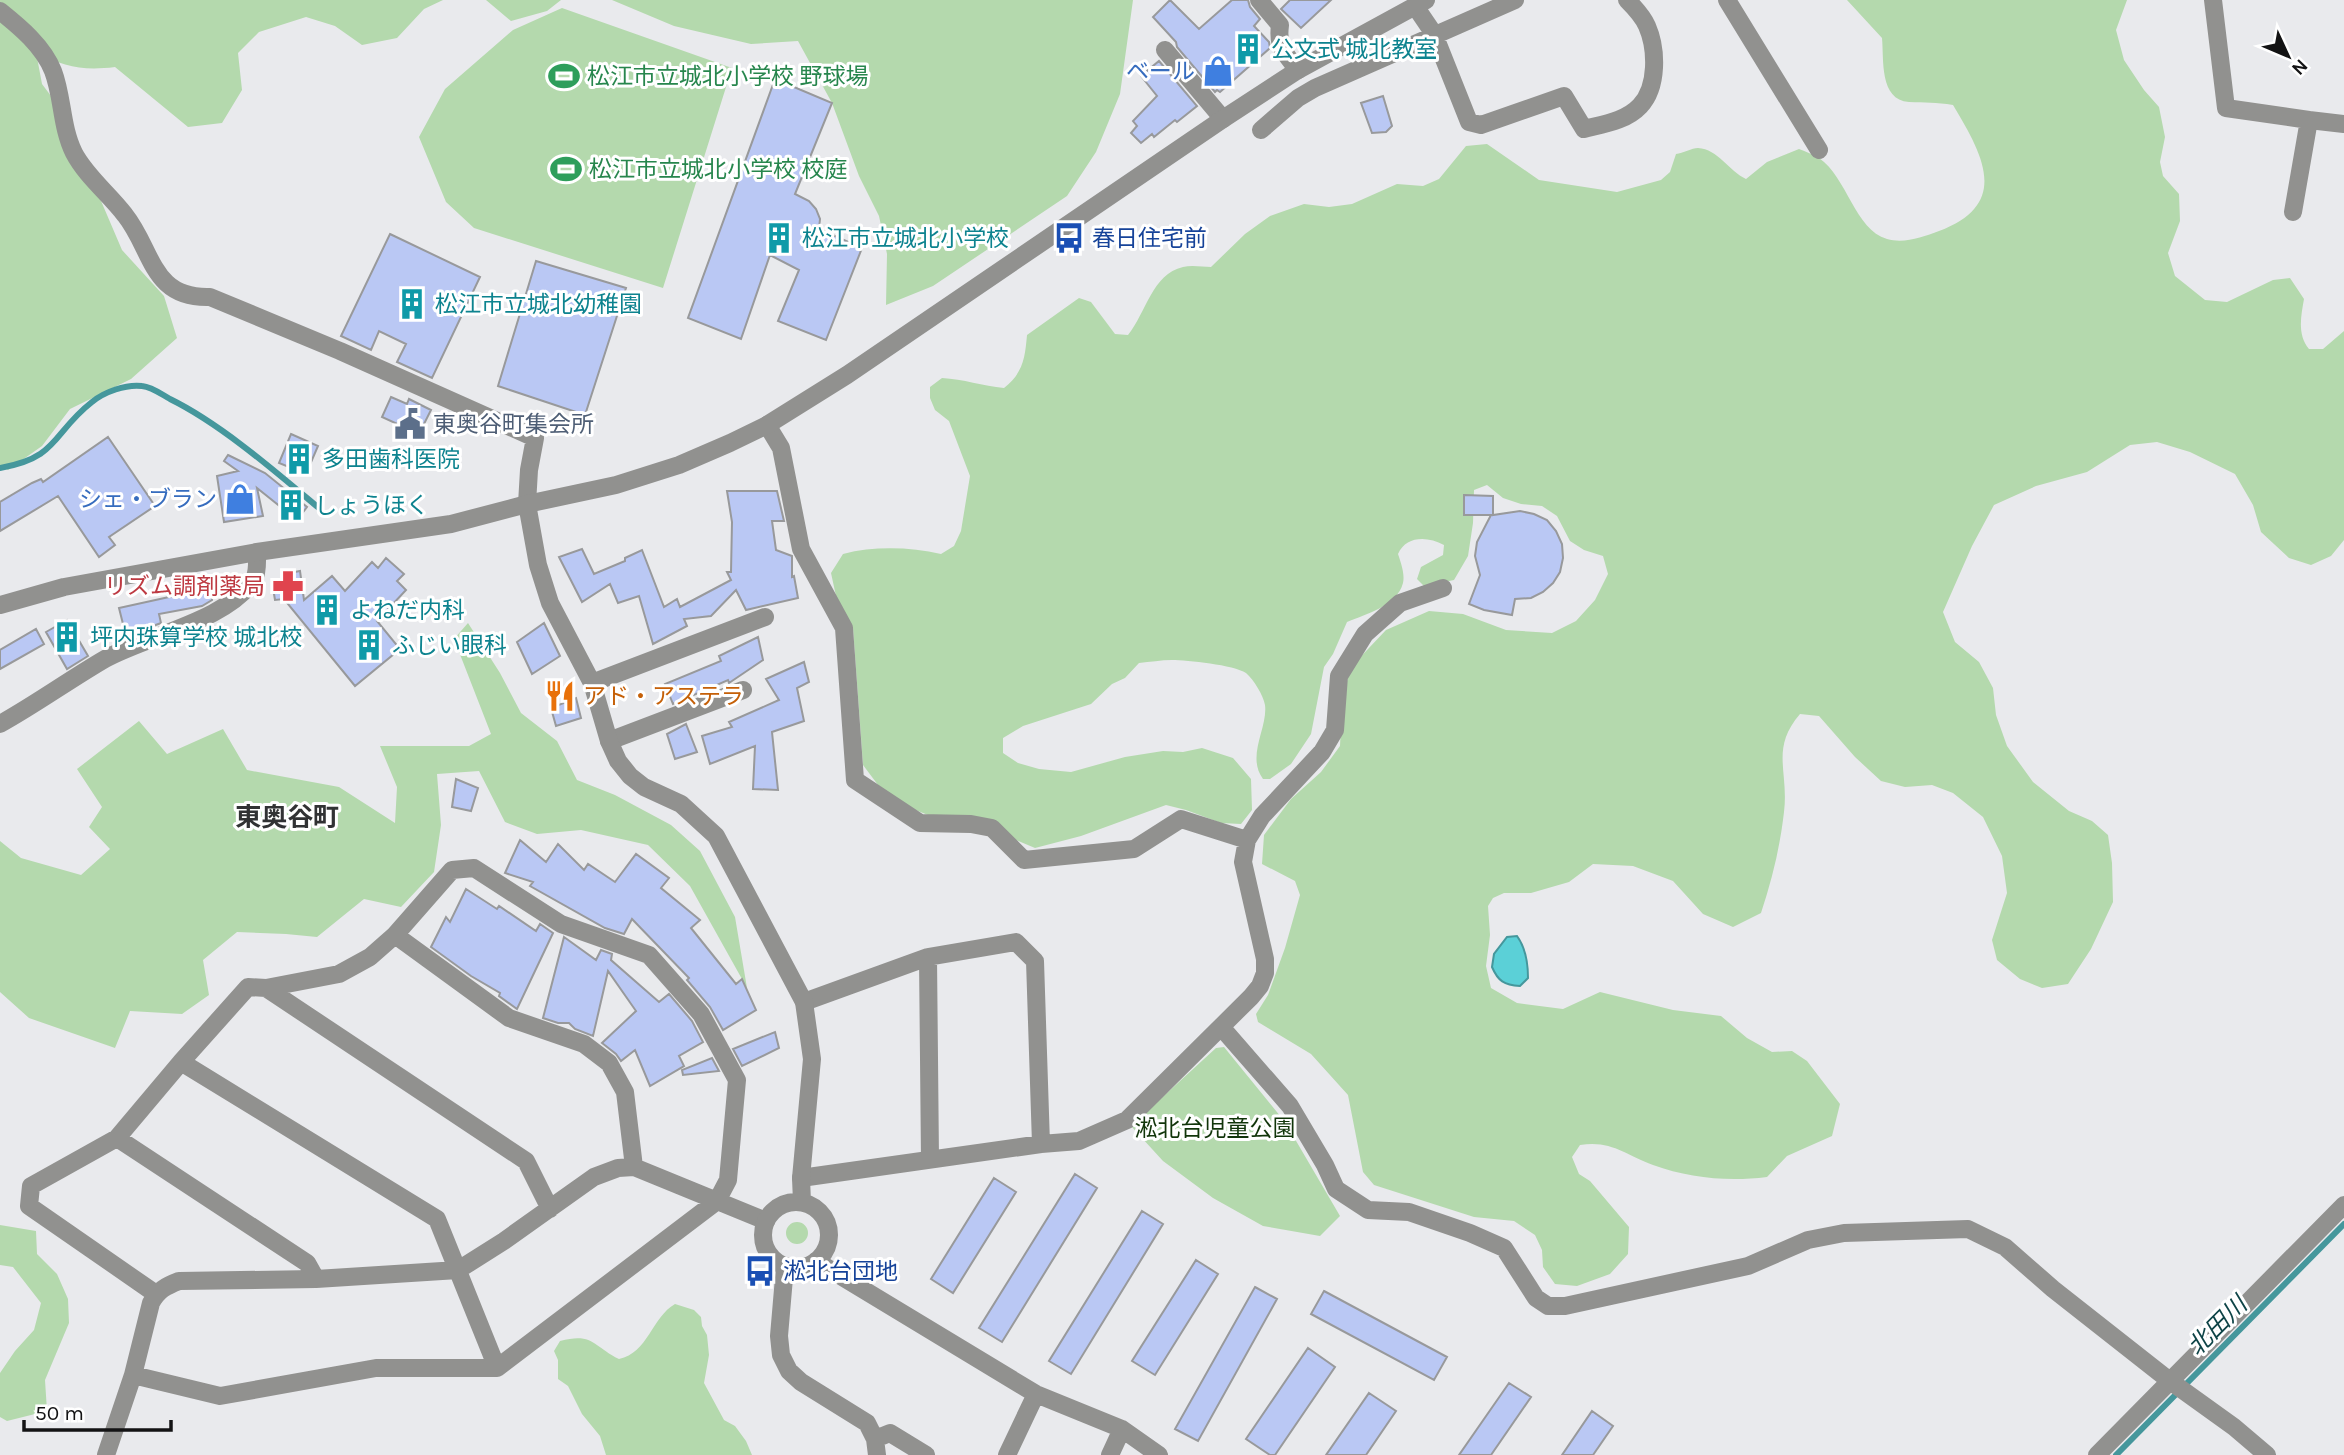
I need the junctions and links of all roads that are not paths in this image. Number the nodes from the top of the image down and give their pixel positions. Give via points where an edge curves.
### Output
1 (1259, 0) edge
2 (1514, 0) edge
3 (1627, 0) edge
4 (1727, 0) edge
5 (2213, 0) edge
6 (1420, 3) edge
7 (0, 11) edge
8 (1434, 34) junction
9 (1165, 50) dead end
10 (1298, 70) junction
11 (1223, 119) junction
12 (2309, 120) junction
13 (2344, 124) edge
14 (1261, 130) dead end
15 (1819, 150) dead end
16 (2293, 212) dead end
17 (767, 425) junction
18 (527, 504) junction
19 (257, 552) junction
20 (1443, 588) dead end
21 (0, 605) edge
22 (765, 617) dead end
23 (592, 683) junction
24 (743, 690) dead end
25 (0, 724) edge
26 (609, 741) junction
27 (1247, 840) junction
28 (395, 935) junction
29 (928, 957) junction
30 (266, 988) junction
31 (804, 1002) junction
32 (1222, 1028) junction
33 (181, 1062) junction
34 (117, 1138) junction
35 (1041, 1144) junction
36 (930, 1159) junction
37 (635, 1167) junction
38 (802, 1178) junction
39 (718, 1201) junction
40 (802, 1202) junction
41 (2344, 1205) edge
42 (550, 1209) junction
43 (766, 1221) junction
44 (816, 1261) junction
45 (785, 1266) junction
46 (458, 1270) junction
47 (316, 1279) junction
48 (156, 1294) junction
49 (497, 1368) junction
50 (133, 1375) junction
51 (2170, 1381) junction
52 (1036, 1394) junction
53 (1122, 1429) junction
54 (876, 1447) edge
55 (106, 1455) edge
56 (926, 1455) edge
57 (1007, 1455) edge
58 (1110, 1455) edge
59 (1159, 1455) edge
60 (2097, 1455) edge
61 (2267, 1455) edge

1 - 10 street via 1280,25 1278,41
2 - 8 street
3 - 8 street via 1647,26 1655,60 1647,96 1623,119 1584,129 1564,96 1480,125 1469,122
4 - 15 street
5 - 12 street via 2226,108
6 - 8 street
6 - 10 street
7 - 18 street via 47,60 75,153 127,216 161,278 177,292 210,297 535,438
8 - 14 street via 1315,88
9 - 11 street
10 - 11 street
11 - 17 street
12 - 13 street
12 - 16 street
17 - 18 street via 679,465 616,485
17 - 27 street via 781,448 801,549 844,628 855,780 920,823 992,828 1024,860 1134,849 1181,819
18 - 19 street via 450,524
18 - 23 street via 550,603
19 - 21 street via 64,587
19 - 25 street via 256,577 241,594 184,627 106,659
20 - 27 street via 1401,603 1365,634 1339,676 1335,730 1322,752 1262,816
22 - 23 street
23 - 26 street
24 - 26 street
26 - 31 street via 630,776 681,804 716,836
27 - 32 street via 1243,862 1265,973 1260,986
28 - 30 street via 370,957 339,974
28 - 37 street via 509,1017 584,1044 609,1063 625,1092
28 - 39 street via 452,870 474,868 561,924 649,955 701,1014 737,1080 728,1180
29 - 31 street
29 - 35 street via 1016,942 1035,961
29 - 36 street
30 - 33 street via 248,987
30 - 42 street via 526,1161
31 - 38 street via 812,1059
32 - 35 street via 1127,1120 1079,1141
32 - 51 street via 1290,1106 1336,1189 1368,1210 1409,1212 1504,1248 1532,1293 1548,1306 1748,1266 1808,1240 1844,1233 1968,1229 2005,1247
33 - 34 street
33 - 46 street via 436,1219
34 - 47 street via 307,1263
34 - 48 street via 31,1186 29,1206
35 - 36 street
36 - 38 street
37 - 39 street
37 - 42 street via 594,1177
38 - 40 street
39 - 43 street
39 - 49 street
40 - 43 street via 780,1205
40 - 44 street via 821,1213 826,1222 828,1243
41 - 51 street
42 - 46 street
43 - 45 street via 768,1253
44 - 45 street
44 - 52 street
45 - 54 street via 779,1336 789,1371 867,1423
46 - 47 street
46 - 49 street
47 - 48 street via 179,1281
48 - 50 street
49 - 50 street via 376,1368 220,1396
50 - 55 street
51 - 60 street
51 - 61 street
52 - 53 street
52 - 57 street
53 - 58 street
53 - 59 street
54 - 56 street via 890,1433

